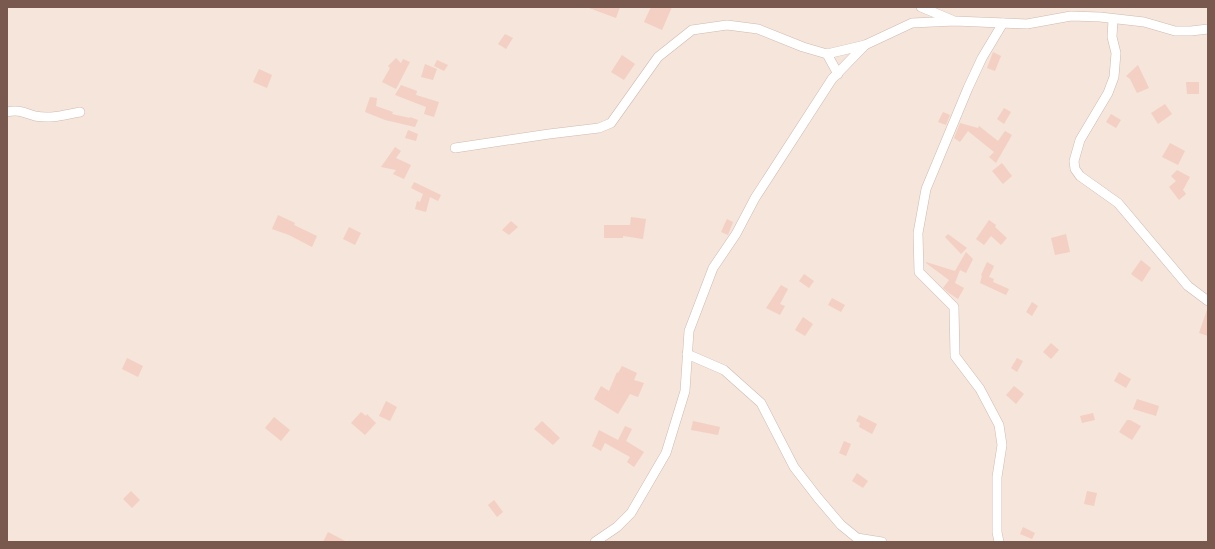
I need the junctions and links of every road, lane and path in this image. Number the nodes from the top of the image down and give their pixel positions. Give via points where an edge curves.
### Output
1 (921, 7) edge
2 (1113, 20) junction
3 (955, 21) junction
4 (1003, 24) junction
5 (1208, 29) edge
6 (865, 45) junction
7 (827, 54) junction
8 (838, 74) junction
9 (7, 112) edge
10 (80, 112) dead end
11 (455, 148) dead end
12 (1208, 301) edge
13 (687, 354) junction
14 (595, 542) edge
15 (882, 542) edge
16 (999, 542) edge

1 - 3 street
2 - 4 street via 1071,16 1027,24
2 - 5 street via 1144,22 1175,31
2 - 12 street via 1112,37 1116,53 1114,77 1108,93 1080,140 1074,161 1075,169 1080,176 1118,203 1188,286
3 - 4 street
3 - 6 street via 912,23
4 - 16 street via 982,58 955,117 926,189 918,234 920,272 954,307 955,356 980,389 999,425 1002,445 997,477
6 - 7 street
6 - 8 street
7 - 8 street
7 - 11 street via 758,29 727,25 692,30 658,56 611,123 599,128
8 - 13 street via 823,92 713,268 689,331
9 - 10 street via 13,110 36,116 60,116
13 - 14 street via 685,391 666,453 631,513 617,527
13 - 15 street via 724,370 762,403 794,467 822,503 841,525 857,538

